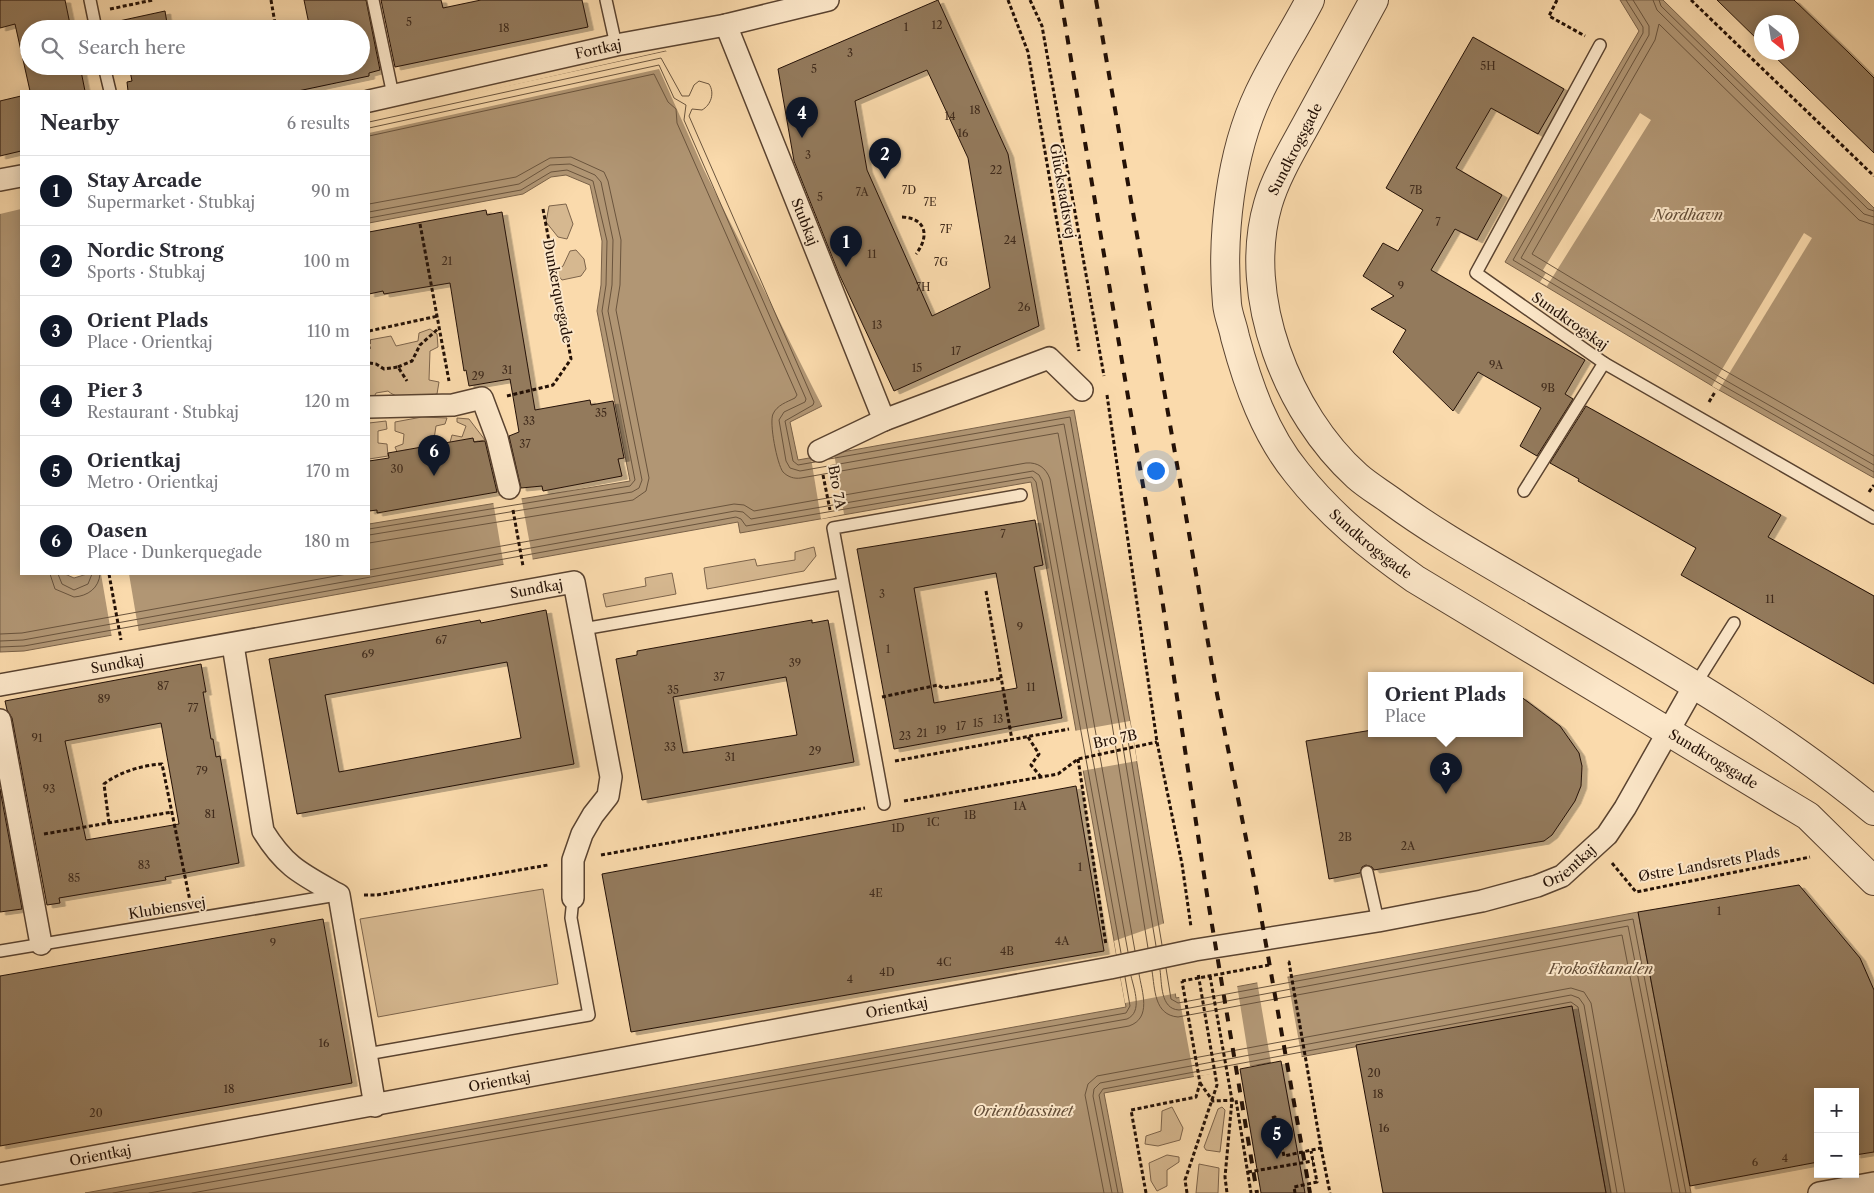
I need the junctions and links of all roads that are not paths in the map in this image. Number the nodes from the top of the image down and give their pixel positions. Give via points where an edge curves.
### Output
1 (90, 0) edge
2 (373, 0) edge
3 (606, 0) edge
4 (828, 0) edge
5 (1310, 0) edge
6 (1374, 0) edge
7 (94, 20) edge
8 (726, 25) junction
9 (616, 45) junction
10 (1600, 45) road end
11 (106, 75) edge
12 (110, 90) edge
13 (393, 95) junction
14 (370, 101) edge
15 (20, 176) edge
16 (0, 180) edge
17 (1604, 363) junction
18 (1082, 390) road end
19 (370, 407) edge
20 (884, 420) junction
21 (819, 450) road end
22 (509, 488) road end
23 (1524, 491) dead end
24 (1021, 495) dead end
25 (1874, 518) edge
26 (842, 584) junction
27 (1734, 623) dead end
28 (583, 629) junction
29 (233, 645) junction
30 (0, 685) edge
31 (1694, 686) junction
32 (0, 720) edge
33 (1668, 730) junction
34 (884, 804) road end
35 (1874, 811) edge
36 (1367, 872) dead end
37 (1874, 882) edge
38 (339, 895) junction
39 (573, 898) joint
40 (1378, 921) junction
41 (42, 944) junction
42 (0, 951) edge
43 (367, 1054) junction
44 (375, 1106) junction
45 (0, 1174) edge
46 (1874, 1183) edge
47 (1819, 1193) edge

1 - 7 lane
2 - 13 lane
3 - 9 lane
4 - 8 street, Fortkaj
5 - 33 street, Sundkrogsgade via 1258,93 1236,162 1226,223 1227,306 1245,373 1272,438 1296,473 1369,547 1415,579
6 - 31 street, Sundkrogsgade via 1290,155 1268,203 1260,274 1267,319 1288,382 1316,430 1357,476 1411,516
8 - 9 street, Fortkaj
8 - 20 street, Stubkaj
9 - 13 street, Fortkaj
10 - 17 lane, Sundkrogskaj via 1476,273
11 - 12 lane
13 - 14 street, Fortkaj
15 - 16 street
17 - 23 lane
17 - 25 lane, Sundkrogskaj
18 - 20 street via 1049,358
19 - 22 street via 453,406 482,398 497,438
20 - 21 street
24 - 26 lane via 833,528
26 - 28 lane
26 - 34 lane
27 - 31 lane
28 - 29 street, Sundkaj via 574,582
28 - 39 street, Sundkaj via 611,777 608,796 582,834 573,860
29 - 30 street, Sundkaj
29 - 38 street via 263,832 277,854 296,871
31 - 33 street, Orientkaj
31 - 35 street, Sundkrogsgade via 1802,756
32 - 41 street
33 - 37 street, Sundkrogsgade via 1808,816
33 - 40 street, Orientkaj via 1607,835 1562,876 1482,901
36 - 40 lane
38 - 41 lane, Klubiensvej
38 - 43 street
39 - 43 lane via 571,918 588,1015
40 - 44 street, Orientkaj via 1185,951 1110,968
41 - 42 lane, Klubiensvej
43 - 44 street
44 - 45 street, Orientkaj
46 - 47 street

